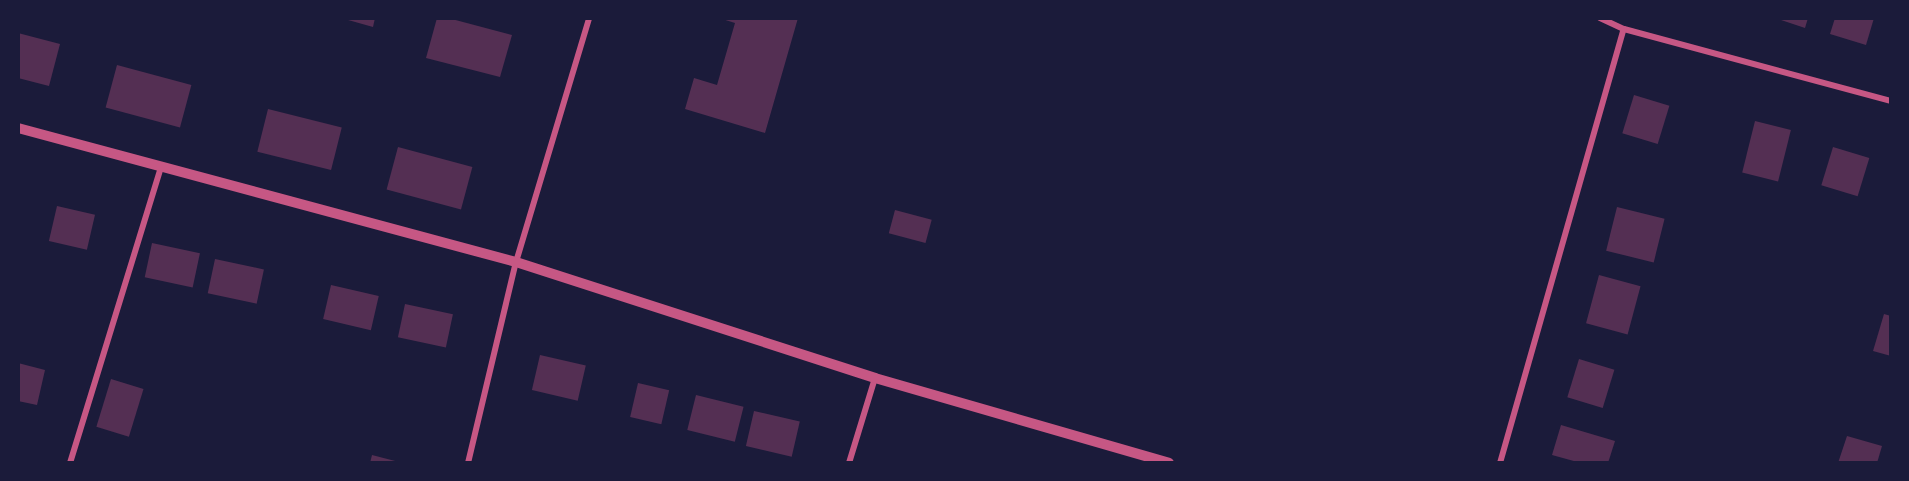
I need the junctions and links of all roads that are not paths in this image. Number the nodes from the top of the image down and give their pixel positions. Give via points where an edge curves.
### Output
1 (589, 18) edge
2 (1600, 18) edge
3 (1624, 29) junction
4 (1891, 101) edge
5 (18, 128) edge
6 (161, 167) junction
7 (516, 262) junction
8 (875, 378) junction
9 (70, 463) edge
10 (468, 463) edge
11 (849, 463) edge
12 (1169, 463) edge
13 (1500, 463) edge

1 - 7 street
2 - 3 street
3 - 4 street
3 - 13 street
5 - 6 street
6 - 7 street
6 - 9 street
7 - 8 street
7 - 10 street
8 - 11 street
8 - 12 street

